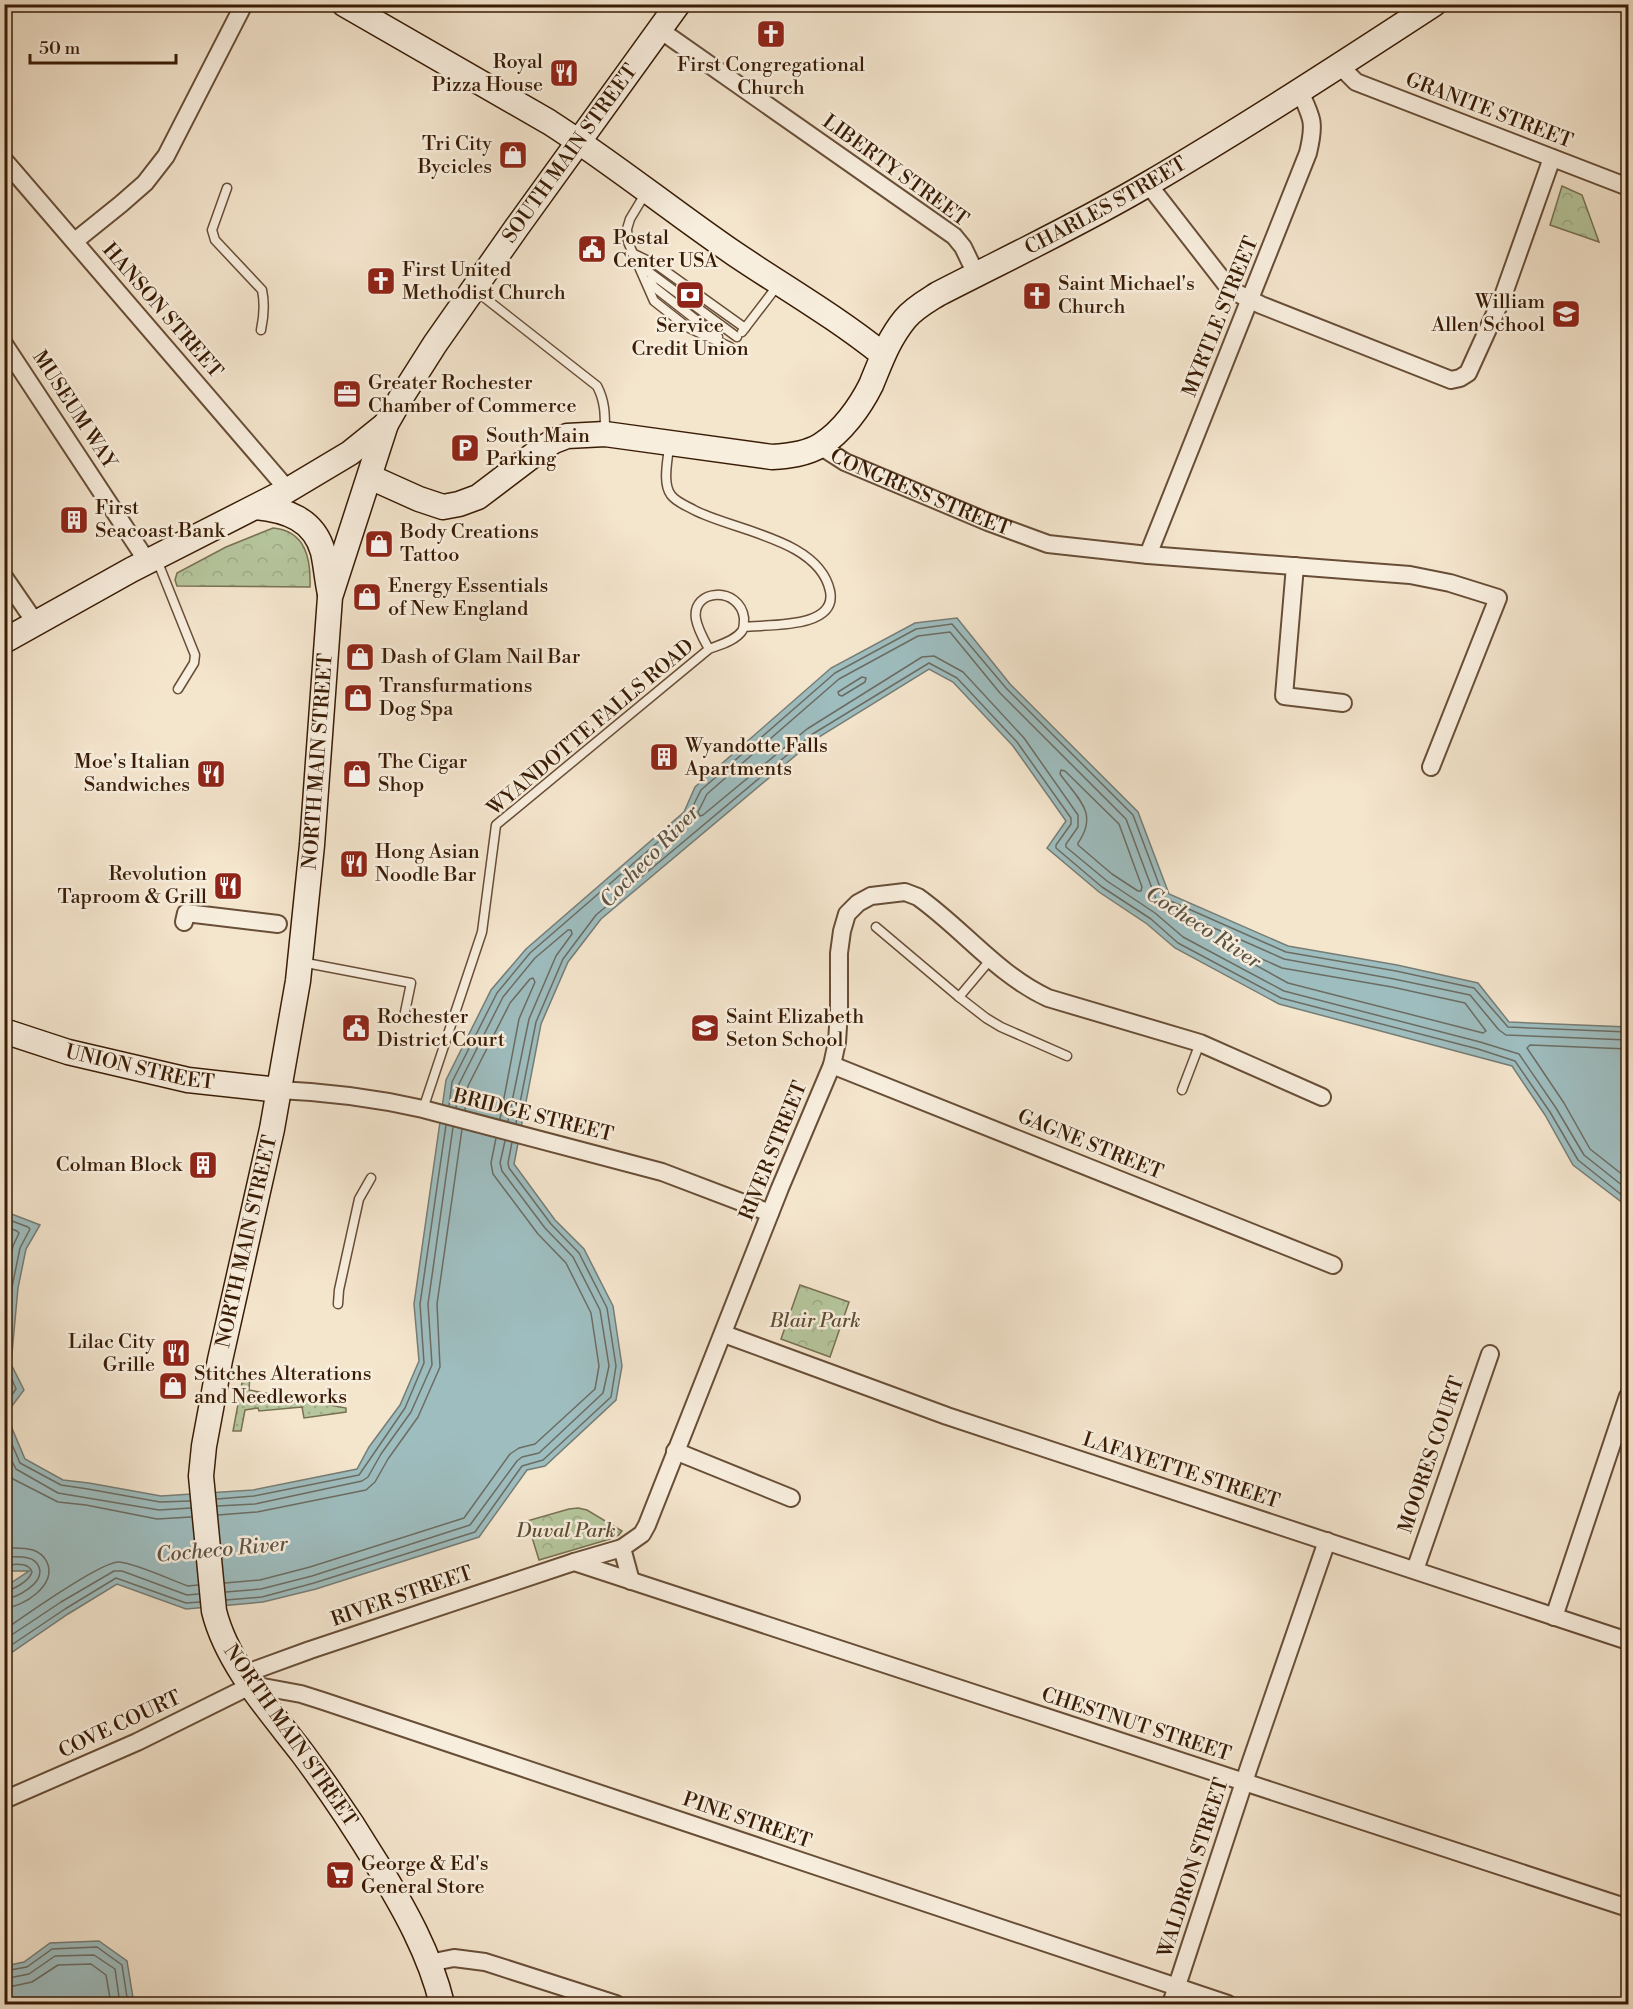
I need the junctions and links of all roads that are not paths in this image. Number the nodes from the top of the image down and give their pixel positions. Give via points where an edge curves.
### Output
1 (244, 4) edge
2 (344, 4) edge
3 (678, 4) edge
4 (1434, 4) edge
5 (660, 30) junction
6 (1340, 66) junction
7 (1300, 92) junction
8 (578, 141) junction
9 (1552, 158) junction
10 (4, 160) edge
11 (1148, 184) junction
12 (1629, 187) edge
13 (227, 188) dead end
14 (647, 191) junction
15 (75, 241) junction
16 (632, 252) junction
17 (638, 263) junction
18 (976, 274) junction
19 (780, 283) junction
20 (473, 289) junction
21 (1250, 300) junction
22 (745, 328) junction
23 (261, 330) dead end
24 (737, 338) junction
25 (4, 344) edge
26 (882, 354) junction
27 (386, 424) junction
28 (605, 434) junction
29 (670, 443) junction
30 (820, 446) junction
31 (370, 477) junction
32 (288, 490) junction
33 (256, 507) junction
34 (1148, 555) junction
35 (152, 559) junction
36 (1295, 566) junction
37 (4, 577) edge
38 (330, 597) junction
39 (35, 622) junction
40 (744, 627) junction
41 (4, 641) edge
42 (709, 650) junction
43 (178, 689) dead end
44 (1343, 703) dead end
45 (1431, 767) dead end
46 (184, 922) dead end
47 (278, 924) dead end
48 (876, 927) dead end
49 (992, 958) junction
50 (300, 962) junction
51 (959, 997) junction
52 (405, 1012) dead end
53 (4, 1031) edge
54 (1200, 1043) junction
55 (1066, 1056) dead end
56 (832, 1065) junction
57 (279, 1090) junction
58 (1182, 1090) dead end
59 (1322, 1097) dead end
60 (427, 1111) junction
61 (371, 1178) dead end
62 (770, 1214) junction
63 (1333, 1264) dead end
64 (338, 1304) dead end
65 (724, 1334) junction
66 (1490, 1354) dead end
67 (1628, 1396) edge
68 (675, 1451) junction
69 (791, 1498) dead end
70 (1327, 1540) junction
71 (622, 1548) junction
72 (574, 1562) junction
73 (1415, 1570) junction
74 (631, 1581) junction
75 (1554, 1617) junction
76 (1629, 1641) edge
77 (248, 1680) junction
78 (1244, 1782) junction
79 (4, 1800) edge
80 (1629, 1908) edge
81 (429, 1964) junction
82 (1177, 1988) junction
83 (442, 2004) edge
84 (616, 2004) edge
85 (1171, 2004) edge
86 (1228, 2004) edge

1 - 15 street via 166,156 145,183
2 - 8 main road
3 - 5 main road, SOUTH MAIN STREET
4 - 6 main road, CHARLES STREET
5 - 8 main road, SOUTH MAIN STREET
5 - 18 street, LIBERTY STREET via 954,236
6 - 7 main road, CHARLES STREET
6 - 9 street, GRANITE STREET via 1356,82
7 - 11 main road, CHARLES STREET
7 - 21 street, MYRTLE STREET via 1312,117 1313,133
8 - 14 main road
8 - 20 main road, SOUTH MAIN STREET
9 - 12 street, GRANITE STREET
9 - 21 street via 1503,296 1468,373 1460,378 1451,380
10 - 15 street, HANSON STREET
11 - 18 main road, CHARLES STREET
11 - 21 street via 1225,283
13 - 23 lane via 212,230 215,240 262,290
14 - 16 lane via 627,229
14 - 19 main road
15 - 32 street, HANSON STREET
16 - 17 lane
16 - 22 lane via 657,265
17 - 24 lane
17 - 24 lane via 654,301 687,327 730,346
18 - 26 main road, CHARLES STREET via 906,317
19 - 22 lane
19 - 26 main road
20 - 27 main road, SOUTH MAIN STREET
20 - 28 lane via 597,386 605,409
21 - 34 street, MYRTLE STREET
22 - 24 lane
25 - 35 street, MUSEUM WAY
26 - 30 main road, CHARLES STREET via 864,398 846,424
27 - 31 main road, NORTH MAIN STREET
27 - 32 main road via 350,453
28 - 29 main road, CONGRESS STREET
28 - 31 main road, CONGRESS STREET via 567,436 554,441 478,496 443,507
29 - 30 main road, CONGRESS STREET via 772,457
29 - 40 lane via 666,484 671,495 703,514 799,551 822,573 830,592 829,605 806,622
30 - 34 street, CONGRESS STREET via 845,462 1048,544
31 - 38 main road, NORTH MAIN STREET
32 - 33 main road
33 - 35 main road
33 - 38 main road via 290,513 316,537
34 - 36 street, CONGRESS STREET
35 - 39 main road
35 - 43 lane via 195,655
36 - 44 street via 1284,696
36 - 45 street, CONGRESS STREET via 1410,575 1498,598
37 - 39 street
38 - 50 main road, NORTH MAIN STREET
39 - 41 main road
40 - 42 lane, WYANDOTTE FALLS ROAD via 732,639
40 - 42 lane, WYANDOTTE FALLS ROAD via 740,606 732,598 707,597 696,610 696,619
42 - 60 lane, WYANDOTTE FALLS ROAD via 496,825 482,932
46 - 47 street via 186,913
48 - 51 lane
49 - 51 lane
49 - 54 street, RIVER STREET via 1013,978 1048,998
49 - 56 street, RIVER STREET via 918,897 905,892 871,896 858,903 847,914 842,931 837,1042
50 - 52 lane via 411,982
50 - 57 main road, NORTH MAIN STREET
51 - 55 lane via 1001,1028
53 - 57 main road, UNION STREET via 68,1052 189,1080
54 - 58 lane
54 - 59 street, RIVER STREET
56 - 62 street, RIVER STREET
56 - 63 street, GAGNE STREET
57 - 60 street, BRIDGE STREET via 353,1095
57 - 77 main road, NORTH MAIN STREET via 220,1360 201,1476 214,1611 226,1646
60 - 62 street, BRIDGE STREET via 662,1172
61 - 64 lane via 359,1199
62 - 65 street, RIVER STREET
65 - 68 street, RIVER STREET
65 - 70 street, LAFAYETTE STREET via 947,1416
66 - 73 street, MOORES COURT
67 - 75 street
68 - 69 street
68 - 71 street, RIVER STREET via 647,1525 642,1534
70 - 73 street, LAFAYETTE STREET
70 - 78 street, WALDRON STREET
71 - 72 street, RIVER STREET
71 - 74 street
72 - 74 street
72 - 77 street, RIVER STREET via 320,1647
73 - 75 street, LAFAYETTE STREET
74 - 78 street, CHESTNUT STREET
75 - 76 street, LAFAYETTE STREET
77 - 79 street, COVE COURT via 137,1742
77 - 81 main road, NORTH MAIN STREET via 353,1825 409,1920
77 - 82 street, PINE STREET via 323,1701
78 - 80 street, CHESTNUT STREET
78 - 82 street, WALDRON STREET
81 - 83 main road, NORTH MAIN STREET
81 - 84 street via 454,1958 485,1962
82 - 85 street, WALDRON STREET
82 - 86 street, PINE STREET

